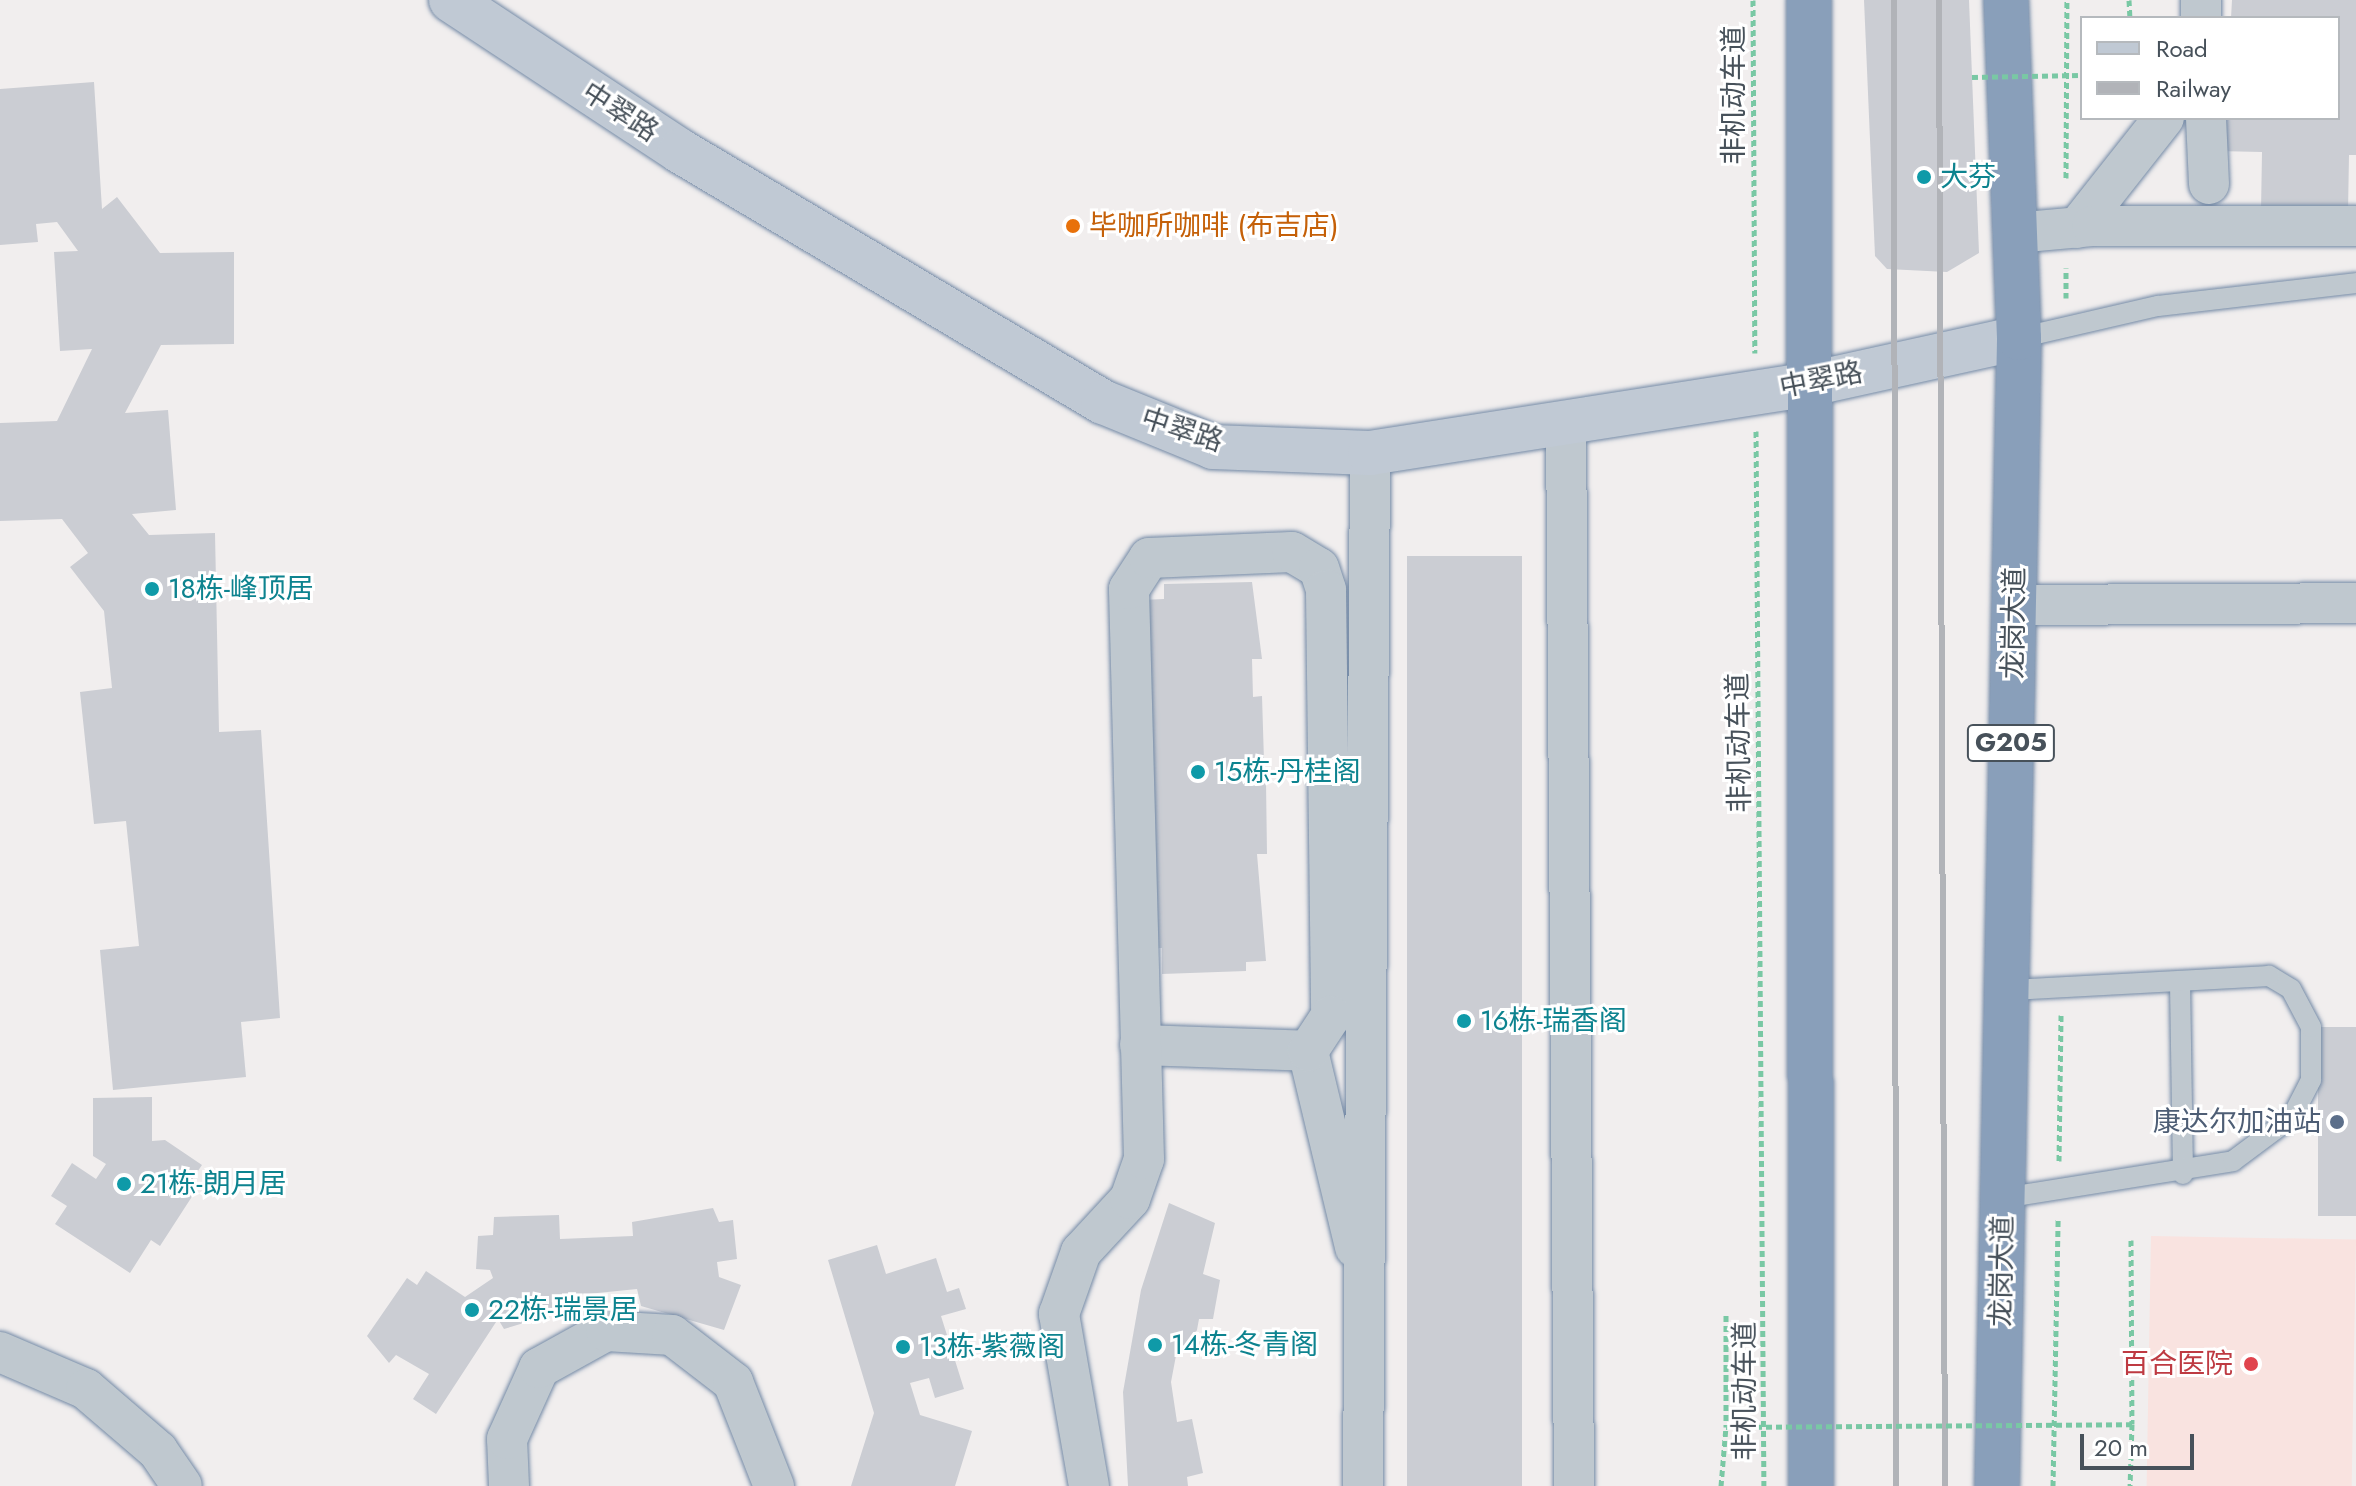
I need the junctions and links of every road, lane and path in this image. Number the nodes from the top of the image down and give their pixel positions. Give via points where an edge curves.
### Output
1 (451, 0) edge
2 (1753, 0) edge
3 (1809, 0) edge
4 (2006, 0) edge
5 (2067, 0) edge
6 (2080, 75) edge
7 (1972, 77) dead end
8 (2162, 120) edge
9 (2206, 120) edge
10 (2209, 184) dead end
11 (2356, 226) edge
12 (2071, 228) junction
13 (2015, 233) junction
14 (2356, 283) edge
15 (2066, 327) junction
16 (2019, 338) junction
17 (1810, 384) junction
18 (1756, 393) junction
19 (1566, 422) junction
20 (1370, 453) junction
21 (2356, 603) edge
22 (2014, 605) junction
23 (2180, 982) junction
24 (2007, 990) junction
25 (2061, 990) junction
26 (1140, 1045) junction
27 (1308, 1051) junction
28 (2183, 1174) junction
29 (2059, 1190) junction
30 (2003, 1198) junction
31 (2131, 1240) dead end
32 (1369, 1305) junction
33 (1726, 1315) dead end
34 (0, 1352) edge
35 (2132, 1424) junction
36 (1726, 1427) junction
37 (182, 1486) edge
38 (509, 1486) edge
39 (774, 1486) edge
40 (1089, 1486) edge
41 (1363, 1486) edge
42 (1574, 1486) edge
43 (1721, 1486) edge
44 (1764, 1486) edge
45 (1811, 1486) edge
46 (1997, 1486) edge
47 (2053, 1486) edge
48 (2130, 1486) edge

1 - 20 main road, 中翠路 via 680,151 1103,402 1213,447
2 - 18 path, 非机动车道
3 - 17 highway
4 - 13 highway, 龙岗大道 / G205
5 - 12 path
6 - 7 path, bridge
8 - 12 street
9 - 10 street
11 - 12 street
12 - 13 street
12 - 15 path
13 - 16 highway, 龙岗大道 / G205
14 - 15 lane via 2158,306
15 - 16 lane
16 - 17 main road, 中翠路
16 - 22 highway, 龙岗大道 / G205
17 - 18 main road, 中翠路
17 - 45 highway
18 - 19 main road, 中翠路
18 - 44 path, 非机动车道
19 - 20 main road, 中翠路
19 - 42 street
20 - 32 street
21 - 22 street
22 - 24 highway, 龙岗大道 / G205
23 - 25 lane
23 - 28 lane
23 - 28 lane via 2269,976 2291,989 2311,1027 2311,1080 2292,1117 2233,1161
24 - 25 lane
24 - 30 highway, 龙岗大道 / G205
25 - 29 path
26 - 27 street
26 - 27 street via 1132,580 1149,558 1292,552 1319,568 1326,590 1331,1016
26 - 40 street via 1144,1159 1130,1199 1081,1252 1059,1314
27 - 32 street
28 - 29 lane
29 - 30 lane
29 - 47 path
30 - 46 highway, 龙岗大道 / G205
31 - 35 path
32 - 41 street
33 - 36 path, bridge
34 - 37 street via 86,1389 158,1451
35 - 36 path, bridge
35 - 48 path, bridge
36 - 43 path
38 - 39 street via 507,1439 539,1368 606,1331 672,1335 733,1382

